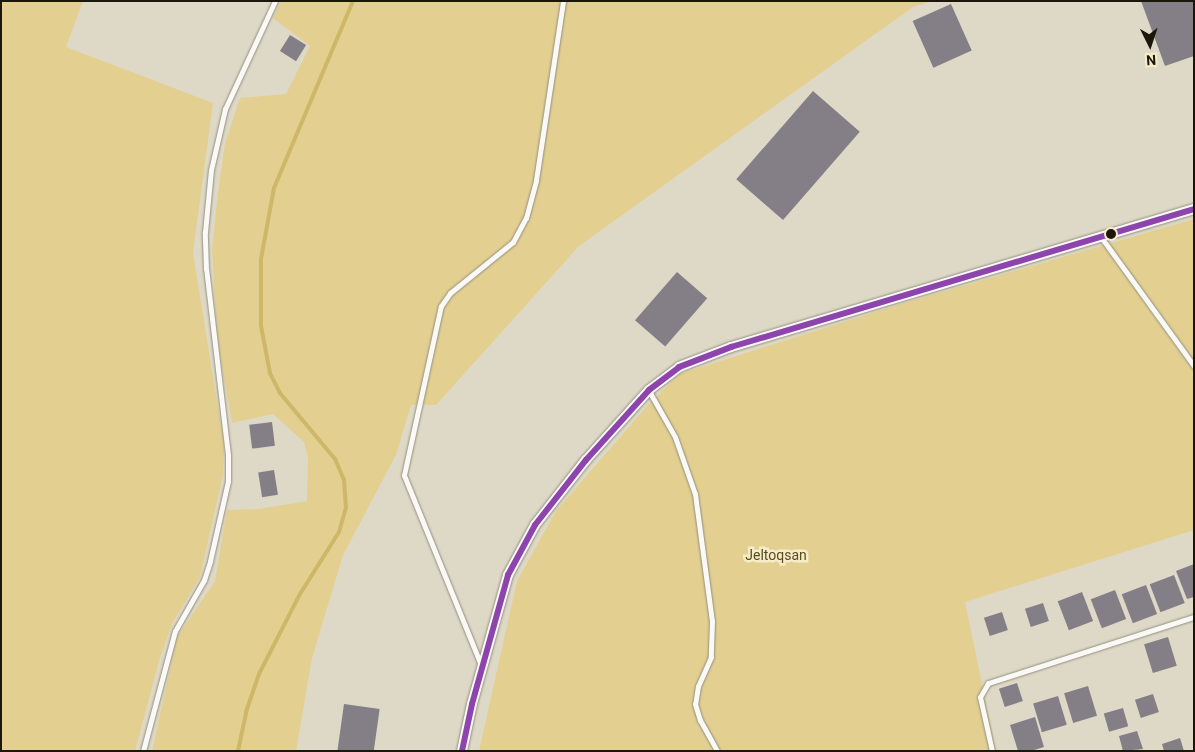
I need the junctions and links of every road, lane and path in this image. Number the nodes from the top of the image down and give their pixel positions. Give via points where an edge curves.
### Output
1 (275, 1) edge
2 (563, 1) edge
3 (1194, 209) edge
4 (1101, 236) junction
5 (1194, 366) edge
6 (649, 390) junction
7 (1194, 617) edge
8 (482, 668) junction
9 (143, 751) edge
10 (462, 751) edge
11 (717, 751) edge
12 (992, 751) edge

1 - 9 lane via 225,109 211,170 205,232 206,269 228,456 228,481 210,561 204,580 175,631
2 - 8 lane via 536,180 526,218 513,242 450,293 441,306 404,475
3 - 4 street
4 - 5 lane
4 - 6 street via 731,347 679,367
6 - 8 street via 586,460 534,525 508,575
6 - 11 lane via 675,436 695,494 712,621 711,657 698,686 695,704
7 - 12 lane via 988,684 980,697
8 - 10 street

